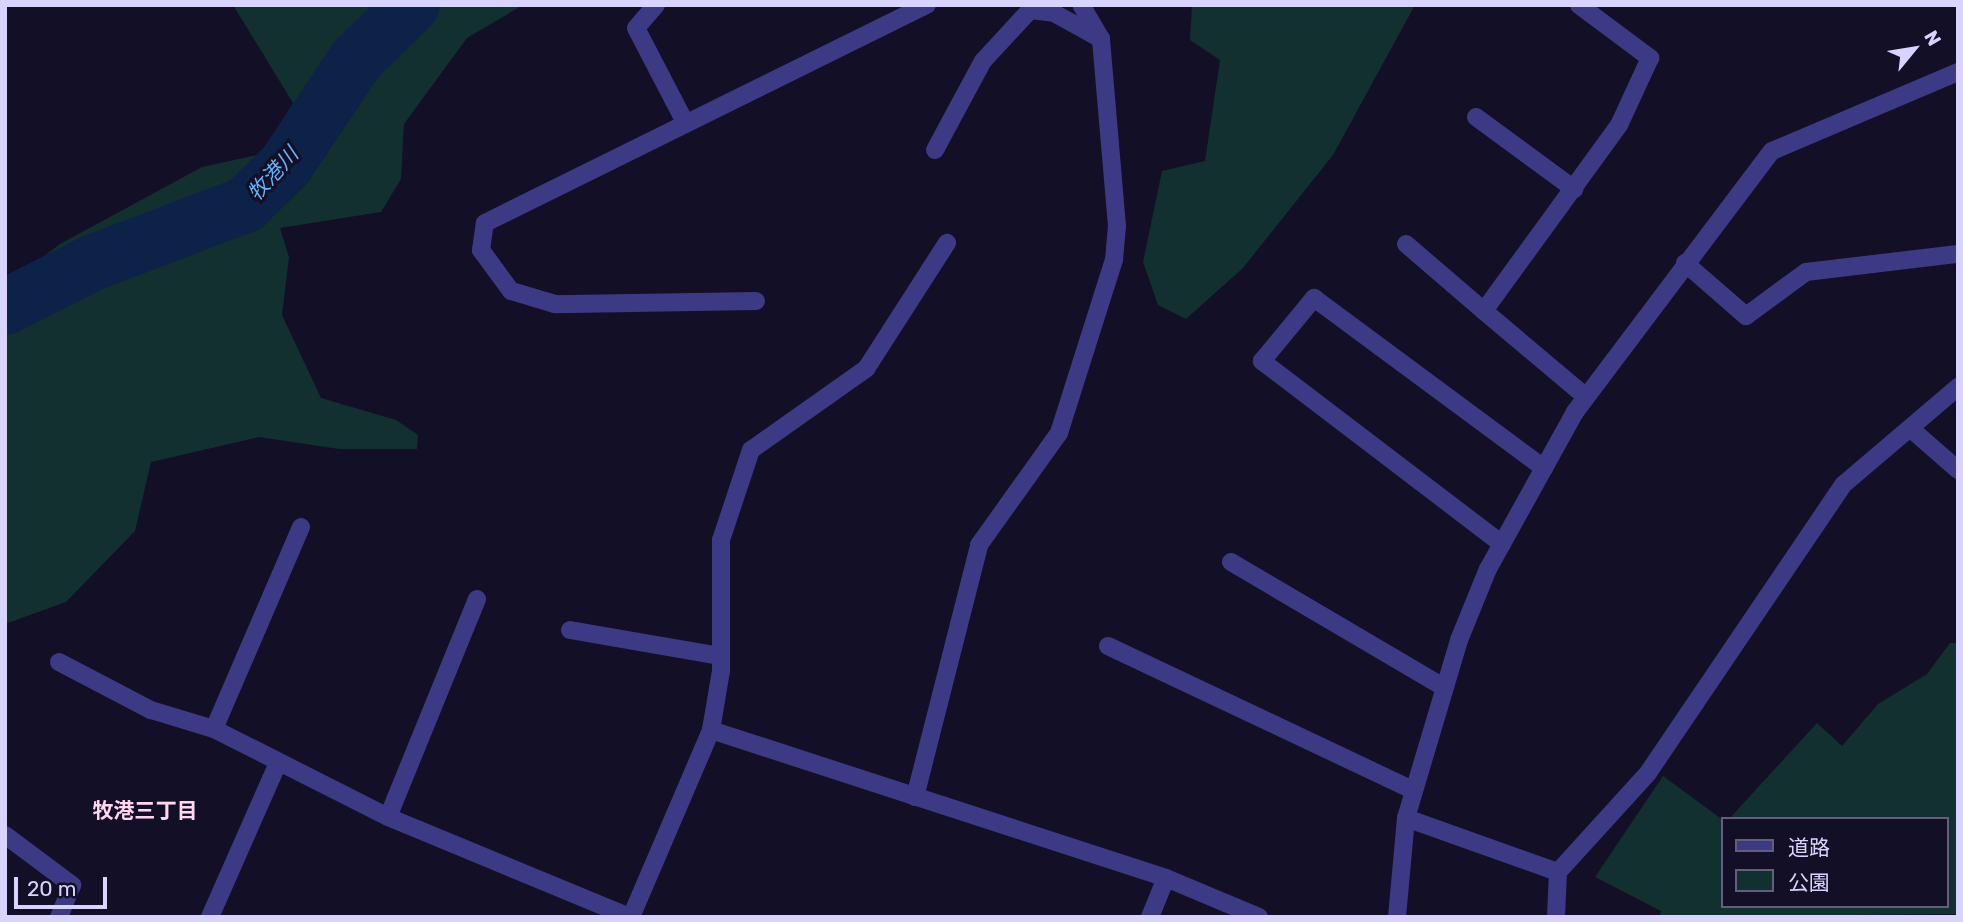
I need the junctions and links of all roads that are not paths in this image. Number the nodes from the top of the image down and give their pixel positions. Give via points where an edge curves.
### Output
1 (656, 5) edge
2 (927, 5) edge
3 (1081, 5) edge
4 (1579, 5) edge
5 (1101, 39) junction
6 (1958, 72) edge
7 (1476, 117) dead end
8 (686, 124) junction
9 (935, 150) dead end
10 (1574, 189) junction
11 (947, 243) dead end
12 (1406, 244) dead end
13 (1958, 254) edge
14 (1685, 263) junction
15 (756, 301) dead end
16 (1484, 311) junction
17 (1958, 387) edge
18 (1586, 397) junction
19 (1911, 429) junction
20 (1544, 468) junction
21 (1958, 470) edge
22 (301, 527) dead end
23 (1502, 544) junction
24 (1231, 562) dead end
25 (477, 599) dead end
26 (570, 630) dead end
27 (1108, 646) dead end
28 (721, 656) junction
29 (59, 662) dead end
30 (1443, 687) junction
31 (214, 729) junction
32 (711, 730) junction
33 (278, 763) junction
34 (1412, 790) junction
35 (915, 797) junction
36 (388, 817) junction
37 (1406, 818) junction
38 (5, 835) edge
39 (1558, 872) junction
40 (1166, 877) junction
41 (59, 917) edge
42 (210, 917) edge
43 (630, 917) edge
44 (1150, 917) edge
45 (1259, 917) edge
46 (1396, 917) edge
47 (1556, 917) edge

1 - 8 street via 636,28
2 - 8 street
3 - 5 street
4 - 10 street via 1650,58 1619,125
5 - 9 street via 1054,13 1030,10 983,61
5 - 35 street via 1117,226 1114,260 1059,433 979,545
6 - 14 street via 1772,151
7 - 10 street
8 - 15 street via 485,223 481,250 511,292 555,304
10 - 16 street
11 - 28 street via 866,369 751,450 721,540
12 - 16 street
13 - 14 street via 1806,272 1746,316
14 - 18 street
16 - 18 street
17 - 19 street
18 - 20 street
19 - 21 street
19 - 39 street via 1844,484 1648,773
20 - 23 street
20 - 23 street via 1314,298 1262,361
22 - 31 street
23 - 30 street
24 - 30 street
25 - 36 street
26 - 28 street
27 - 34 street
28 - 32 street
29 - 31 street via 151,710
30 - 34 street
31 - 33 street
32 - 35 street
32 - 43 street
33 - 36 street
33 - 42 street
34 - 37 street
35 - 40 street
36 - 43 street
37 - 39 street
37 - 46 street
38 - 41 street via 72,885
39 - 47 street
40 - 44 street
40 - 45 street

